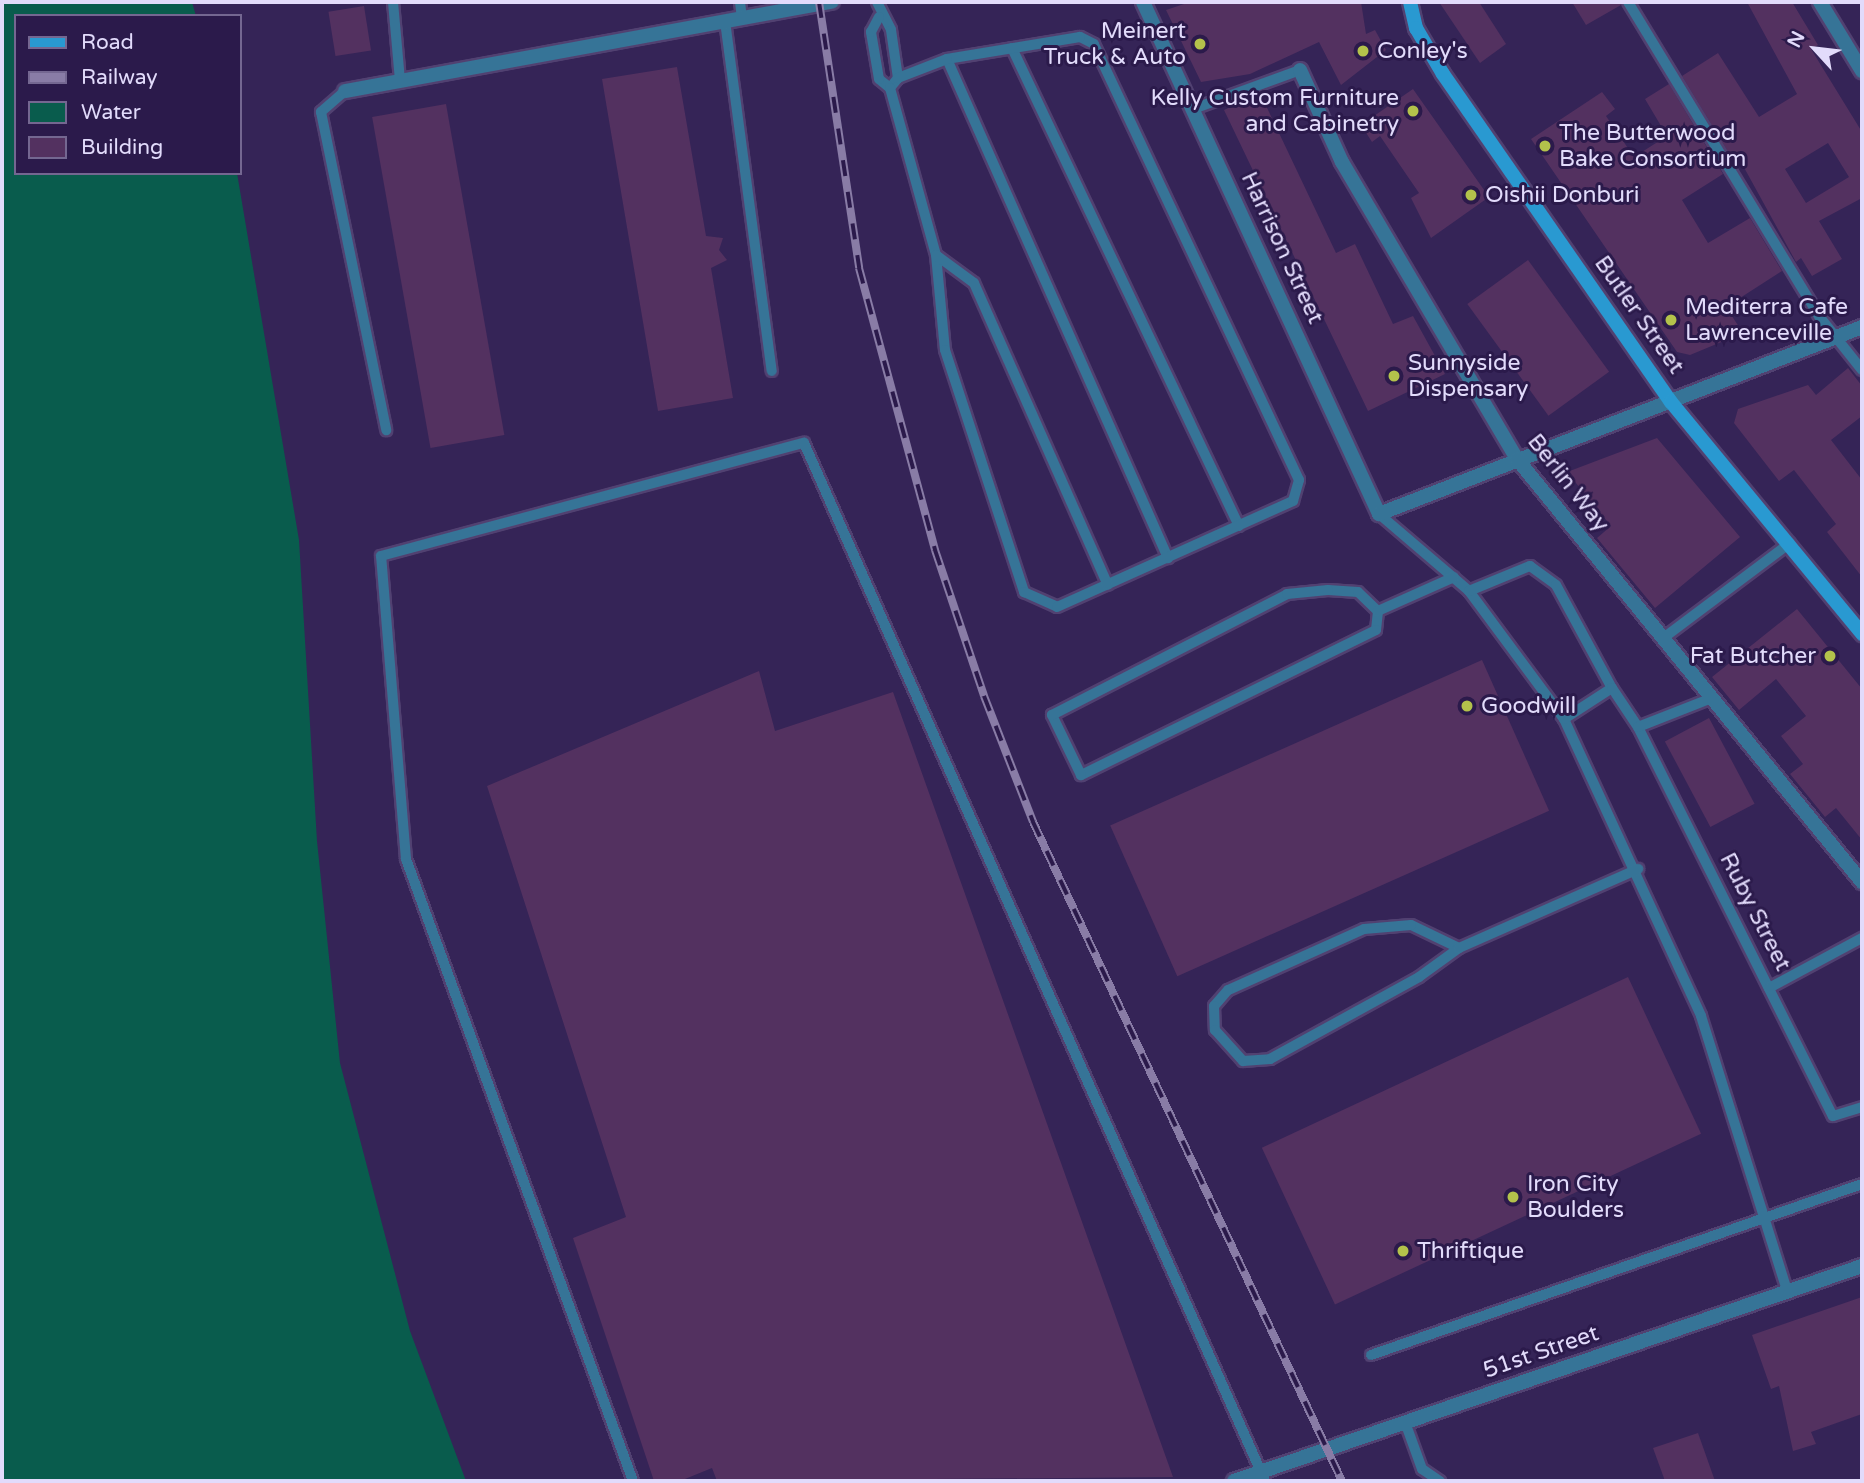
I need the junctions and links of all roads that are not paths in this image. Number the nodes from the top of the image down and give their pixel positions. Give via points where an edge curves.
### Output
1 (393, 2) edge
2 (740, 2) edge
3 (832, 2) edge
4 (877, 2) edge
5 (1143, 2) edge
6 (1409, 2) edge
7 (1628, 2) edge
8 (1820, 2) edge
9 (879, 17) junction
10 (742, 18) junction
11 (725, 21) junction
12 (1012, 48) junction
13 (947, 59) junction
14 (1300, 70) joint
15 (1862, 71) edge
16 (898, 78) junction
17 (400, 80) junction
18 (890, 88) junction
19 (345, 91) joint
20 (1193, 109) junction
21 (936, 255) junction
22 (1862, 327) edge
23 (1835, 337) junction
24 (1862, 370) edge
25 (772, 371) dead end
26 (1671, 402) junction
27 (386, 430) dead end
28 (1517, 459) junction
29 (1379, 514) junction
30 (1239, 526) junction
31 (1790, 543) junction
32 (1168, 558) junction
33 (1454, 577) junction
34 (1108, 585) junction
35 (1469, 591) junction
36 (1378, 611) junction
37 (1862, 634) edge
38 (1662, 639) junction
39 (1612, 688) junction
40 (1712, 698) junction
41 (1564, 719) junction
42 (1638, 727) junction
43 (1638, 869) junction
44 (1862, 882) edge
45 (1862, 938) edge
46 (1459, 947) junction
47 (1769, 988) junction
48 (1862, 1107) edge
49 (1862, 1184) edge
50 (1762, 1219) junction
51 (1862, 1266) edge
52 (1787, 1292) junction
53 (1371, 1354) dead end
54 (1405, 1422) junction
55 (1263, 1476) edge
56 (633, 1481) edge
57 (1234, 1481) edge
58 (1440, 1481) edge

1 - 17 lane
2 - 10 lane
3 - 10 street
4 - 9 lane
5 - 20 street, Harrison Street
6 - 26 main road, Butler Street via 1416,28 1443,74
7 - 23 lane
8 - 15 street
9 - 16 lane via 891,30
9 - 18 lane via 871,32 880,79
10 - 11 street
11 - 17 street
11 - 25 lane
12 - 13 lane
12 - 30 lane
12 - 30 lane via 1080,37 1094,44 1299,480 1293,501
13 - 16 lane
13 - 32 lane
14 - 20 lane
14 - 28 street, Berlin Way via 1342,162
16 - 18 lane
17 - 19 street
18 - 21 lane
19 - 27 lane via 321,112
20 - 29 street, Harrison Street
21 - 34 lane via 974,283
21 - 34 lane via 945,350 1024,592 1058,607
22 - 23 street
23 - 24 lane
23 - 26 street
26 - 28 street
26 - 31 main road, Butler Street
28 - 29 street
28 - 38 street, Berlin Way
29 - 33 lane
30 - 32 lane
31 - 37 main road, Butler Street
31 - 38 lane
32 - 34 lane
33 - 35 lane
33 - 36 lane
35 - 39 lane, Ruby Street via 1530,566 1556,585
35 - 41 lane
36 - 36 lane via 1376,630 1081,775 1052,715 1287,594 1358,592
38 - 40 street, Berlin Way
39 - 41 lane
39 - 42 lane, Ruby Street
40 - 42 lane
40 - 44 street, Berlin Way
41 - 43 lane
42 - 47 lane, Ruby Street
43 - 46 lane
43 - 50 lane via 1701,1016
45 - 47 lane
46 - 46 lane via 1419,977 1270,1059 1244,1061 1215,1030 1214,1006 1228,990 1364,929 1411,925
47 - 48 lane, Ruby Street via 1833,1116
49 - 50 lane
50 - 52 lane
50 - 53 lane
51 - 52 street, 51st Street
52 - 54 street, 51st Street
54 - 55 street, 51st Street
54 - 58 lane via 1422,1469
55 - 56 lane via 804,443 381,556 407,859
55 - 57 street, 51st Street

